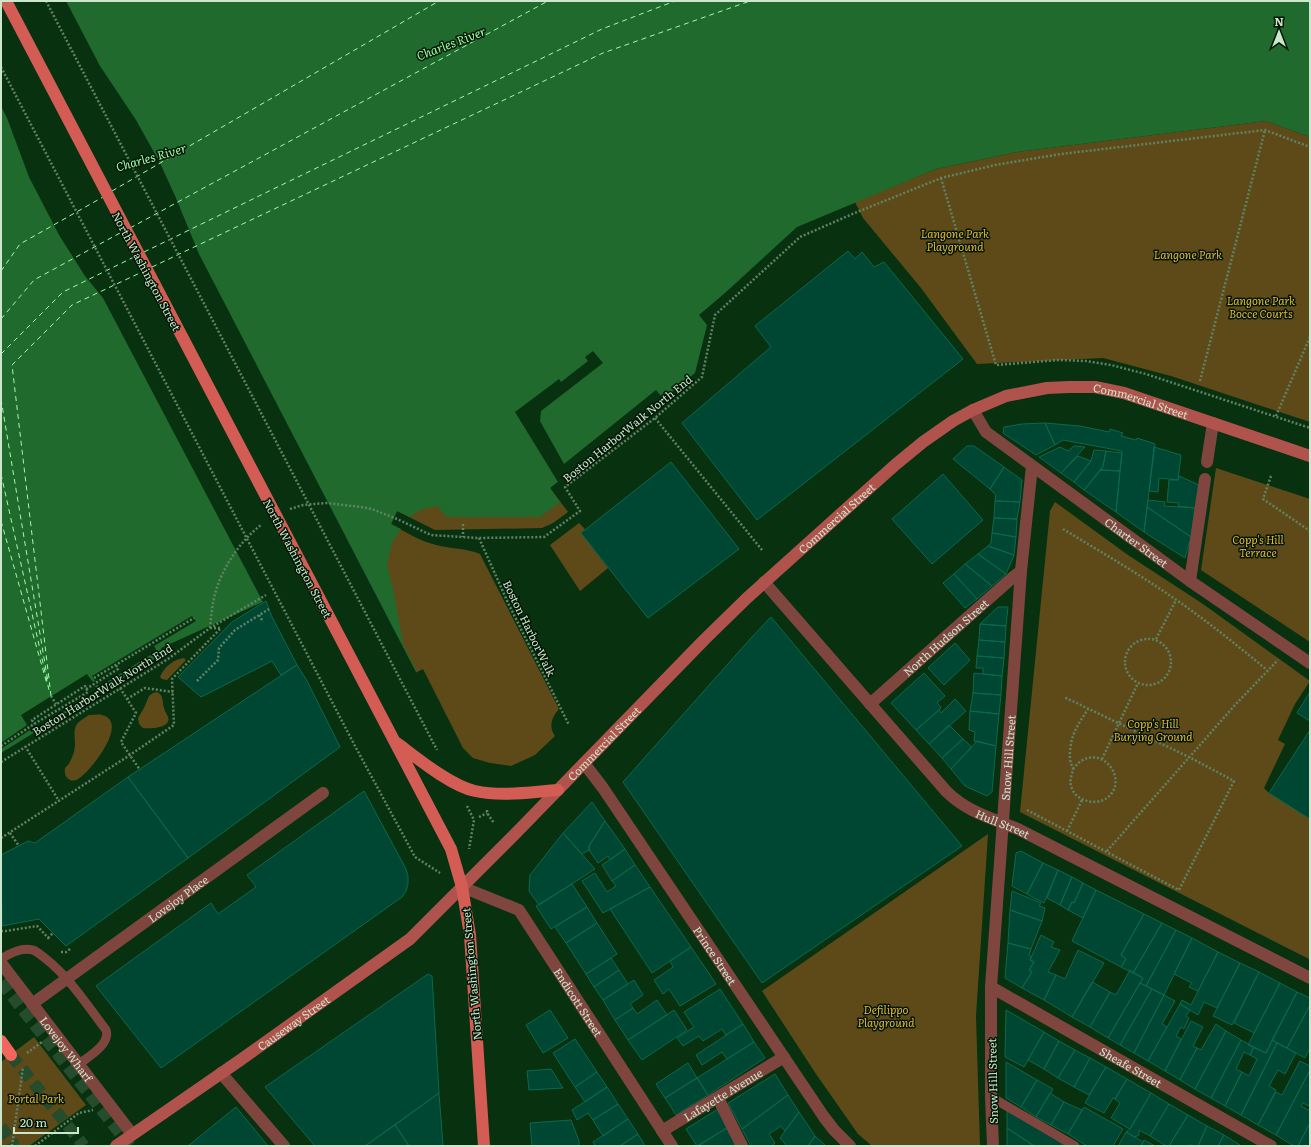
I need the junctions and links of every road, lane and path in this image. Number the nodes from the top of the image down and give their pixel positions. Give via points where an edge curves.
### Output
1 (6, 1) edge
2 (46, 1) edge
3 (1, 68) edge
4 (1265, 130) junction
5 (1310, 147) edge
6 (941, 178) junction
7 (1310, 337) edge
8 (996, 365) dead end
9 (1200, 381) dead end
10 (973, 410) junction
11 (655, 418) junction
12 (1213, 422) junction
13 (1310, 428) edge
14 (1310, 456) edge
15 (1207, 462) dead end
16 (1032, 466) junction
17 (1271, 476) dead end
18 (1205, 479) dead end
19 (397, 519) dead end
20 (463, 524) dead end
21 (1063, 529) dead end
22 (1310, 531) edge
23 (463, 537) junction
24 (479, 538) junction
25 (762, 550) dead end
26 (1021, 571) junction
27 (1190, 581) junction
28 (764, 582) junction
29 (266, 595) dead end
30 (1176, 600) junction
31 (269, 609) dead end
32 (259, 615) junction
33 (194, 618) dead end
34 (263, 622) dead end
35 (210, 628) junction
36 (1156, 640) junction
37 (1282, 655) dead end
38 (1310, 663) edge
39 (116, 666) junction
40 (1267, 670) junction
41 (94, 678) dead end
42 (197, 681) dead end
43 (1138, 683) junction
44 (120, 688) junction
45 (86, 689) junction
46 (173, 692) junction
47 (51, 696) dead end
48 (1064, 697) dead end
49 (127, 699) junction
50 (56, 704) junction
51 (870, 704) junction
52 (1088, 709) junction
53 (34, 724) junction
54 (1120, 724) junction
55 (569, 725) dead end
56 (393, 740) junction
57 (1, 746) edge
58 (25, 746) junction
59 (130, 755) junction
60 (439, 755) dead end
61 (1189, 757) junction
62 (1102, 759) junction
63 (1, 762) edge
64 (584, 763) junction
65 (1073, 769) junction
66 (140, 770) dead end
67 (558, 790) junction
68 (323, 793) dead end
69 (1082, 800) junction
70 (59, 801) junction
71 (1027, 810) dead end
72 (479, 817) dead end
73 (494, 823) dead end
74 (1003, 824) junction
75 (1067, 831) junction
76 (10, 833) junction
77 (1, 838) edge
78 (19, 846) dead end
79 (1107, 852) junction
80 (415, 857) dead end
81 (462, 887) junction
82 (53, 933) dead end
83 (48, 938) dead end
84 (1, 959) edge
85 (1, 963) edge
86 (1310, 978) edge
87 (67, 979) junction
88 (991, 987) junction
89 (32, 1004) junction
90 (1, 1041) edge
91 (43, 1041) dead end
92 (11, 1054) tunnel mouth
93 (25, 1054) dead end
94 (784, 1057) junction
95 (24, 1062) dead end
96 (79, 1064) junction
97 (221, 1073) junction
98 (991, 1097) junction
99 (718, 1098) junction
100 (96, 1109) dead end
101 (662, 1131) junction
102 (132, 1134) junction
103 (12, 1146) edge
104 (35, 1146) edge
105 (116, 1146) edge
106 (284, 1146) edge
107 (484, 1146) edge
108 (672, 1146) edge
109 (742, 1146) edge
110 (850, 1146) edge
111 (993, 1146) edge
112 (1075, 1146) edge
113 (1270, 1146) edge

1 - 56 main road, North Washington Street
2 - 60 path
3 - 80 path
4 - 5 path
4 - 6 path, Boston HarborWalk North End via 1061,154 995,165
4 - 9 path
6 - 8 path
6 - 11 path, Boston HarborWalk North End via 800,237 716,315 702,377
7 - 13 path via 1276,416
10 - 12 main road, Commercial Street via 1006,396 1047,388 1095,387 1124,393
10 - 16 street, Charter Street via 986,432
10 - 28 main road, Commercial Street via 940,430 895,465
11 - 24 path, Boston HarborWalk North End via 565,487 580,510 544,537
11 - 25 path
12 - 14 main road, Commercial Street
12 - 15 street
16 - 26 street, Snow Hill Street
16 - 27 street, Charter Street
17 - 22 path via 1263,499
18 - 27 street
19 - 23 path, Boston HarborWalk North End via 431,535
20 - 23 path
21 - 30 path
23 - 24 path, Boston HarborWalk North End
24 - 55 path, Boston HarborWalk via 509,605
26 - 51 street, North Hudson Street
26 - 74 street, Snow Hill Street
27 - 38 street, Charter Street
28 - 51 street, Hull Street
28 - 64 main road, Commercial Street
29 - 35 path, Boston HarborWalk North End
30 - 36 path
30 - 40 path
31 - 32 path
32 - 34 path
32 - 42 path via 236,630 219,648 218,660
33 - 39 path
35 - 44 path, Boston HarborWalk North End via 168,659
35 - 46 path via 221,628 172,679
36 - 43 path via 1141,640 1126,654 1126,671 1132,680
36 - 43 path via 1167,649 1171,667 1167,676 1155,684
37 - 40 path
39 - 41 path
39 - 45 path via 117,670
40 - 61 path
43 - 54 path
44 - 49 path
44 - 58 path, Boston HarborWalk North End
45 - 50 path via 85,686
45 - 53 path via 88,692
46 - 49 path via 145,688
46 - 59 path via 174,725
47 - 50 path
48 - 52 path
49 - 59 path via 136,713 121,742
50 - 53 path via 32,720
51 - 74 street, Hull Street via 953,798 965,807
52 - 54 path
52 - 65 path via 1070,745 1070,762
53 - 57 path
54 - 61 path
54 - 62 path
56 - 67 main road via 454,783 475,791 505,794
56 - 81 main road, North Washington Street via 449,846
58 - 63 path, Boston HarborWalk North End
58 - 70 path
59 - 66 path
59 - 70 path
61 - 79 path
61 - 79 path via 1234,781 1179,890
62 - 65 path via 1090,757 1080,761
62 - 69 path via 1108,762 1115,775 1112,792 1100,801
64 - 67 main road, Commercial Street
64 - 94 street, Prince Street
65 - 69 path via 1071,785
67 - 81 main road, Commercial Street
68 - 87 street, Lovejoy Place
69 - 75 path
70 - 76 path
71 - 75 path
72 - 73 path via 487,813
74 - 86 street, Hull Street via 1025,832
74 - 88 street, Snow Hill Street
75 - 79 path
76 - 77 path
76 - 78 path
81 - 97 main road, Causeway Street via 410,939
81 - 101 street, Endicott Street via 519,910
81 - 107 main road, North Washington Street via 471,945
82 - 83 path
84 - 87 lane via 16,951 33,950
85 - 89 street, Lovejoy Wharf
87 - 89 street, Lovejoy Place
87 - 96 lane via 107,1033 106,1041
88 - 98 street, Snow Hill Street
88 - 113 street, Sheafe Street
89 - 96 street, Lovejoy Wharf
90 - 92 highway
91 - 93 path
94 - 99 street, Lafayette Avenue
94 - 110 street, Prince Street via 824,1117
95 - 103 path
96 - 102 street, Lovejoy Wharf
97 - 102 main road, Causeway Street
97 - 106 street
98 - 111 street, Snow Hill Street
98 - 112 lane
99 - 101 street, Lafayette Avenue
99 - 109 street
100 - 104 path via 79,1113
101 - 108 street, Endicott Street
102 - 105 main road, Causeway Street

